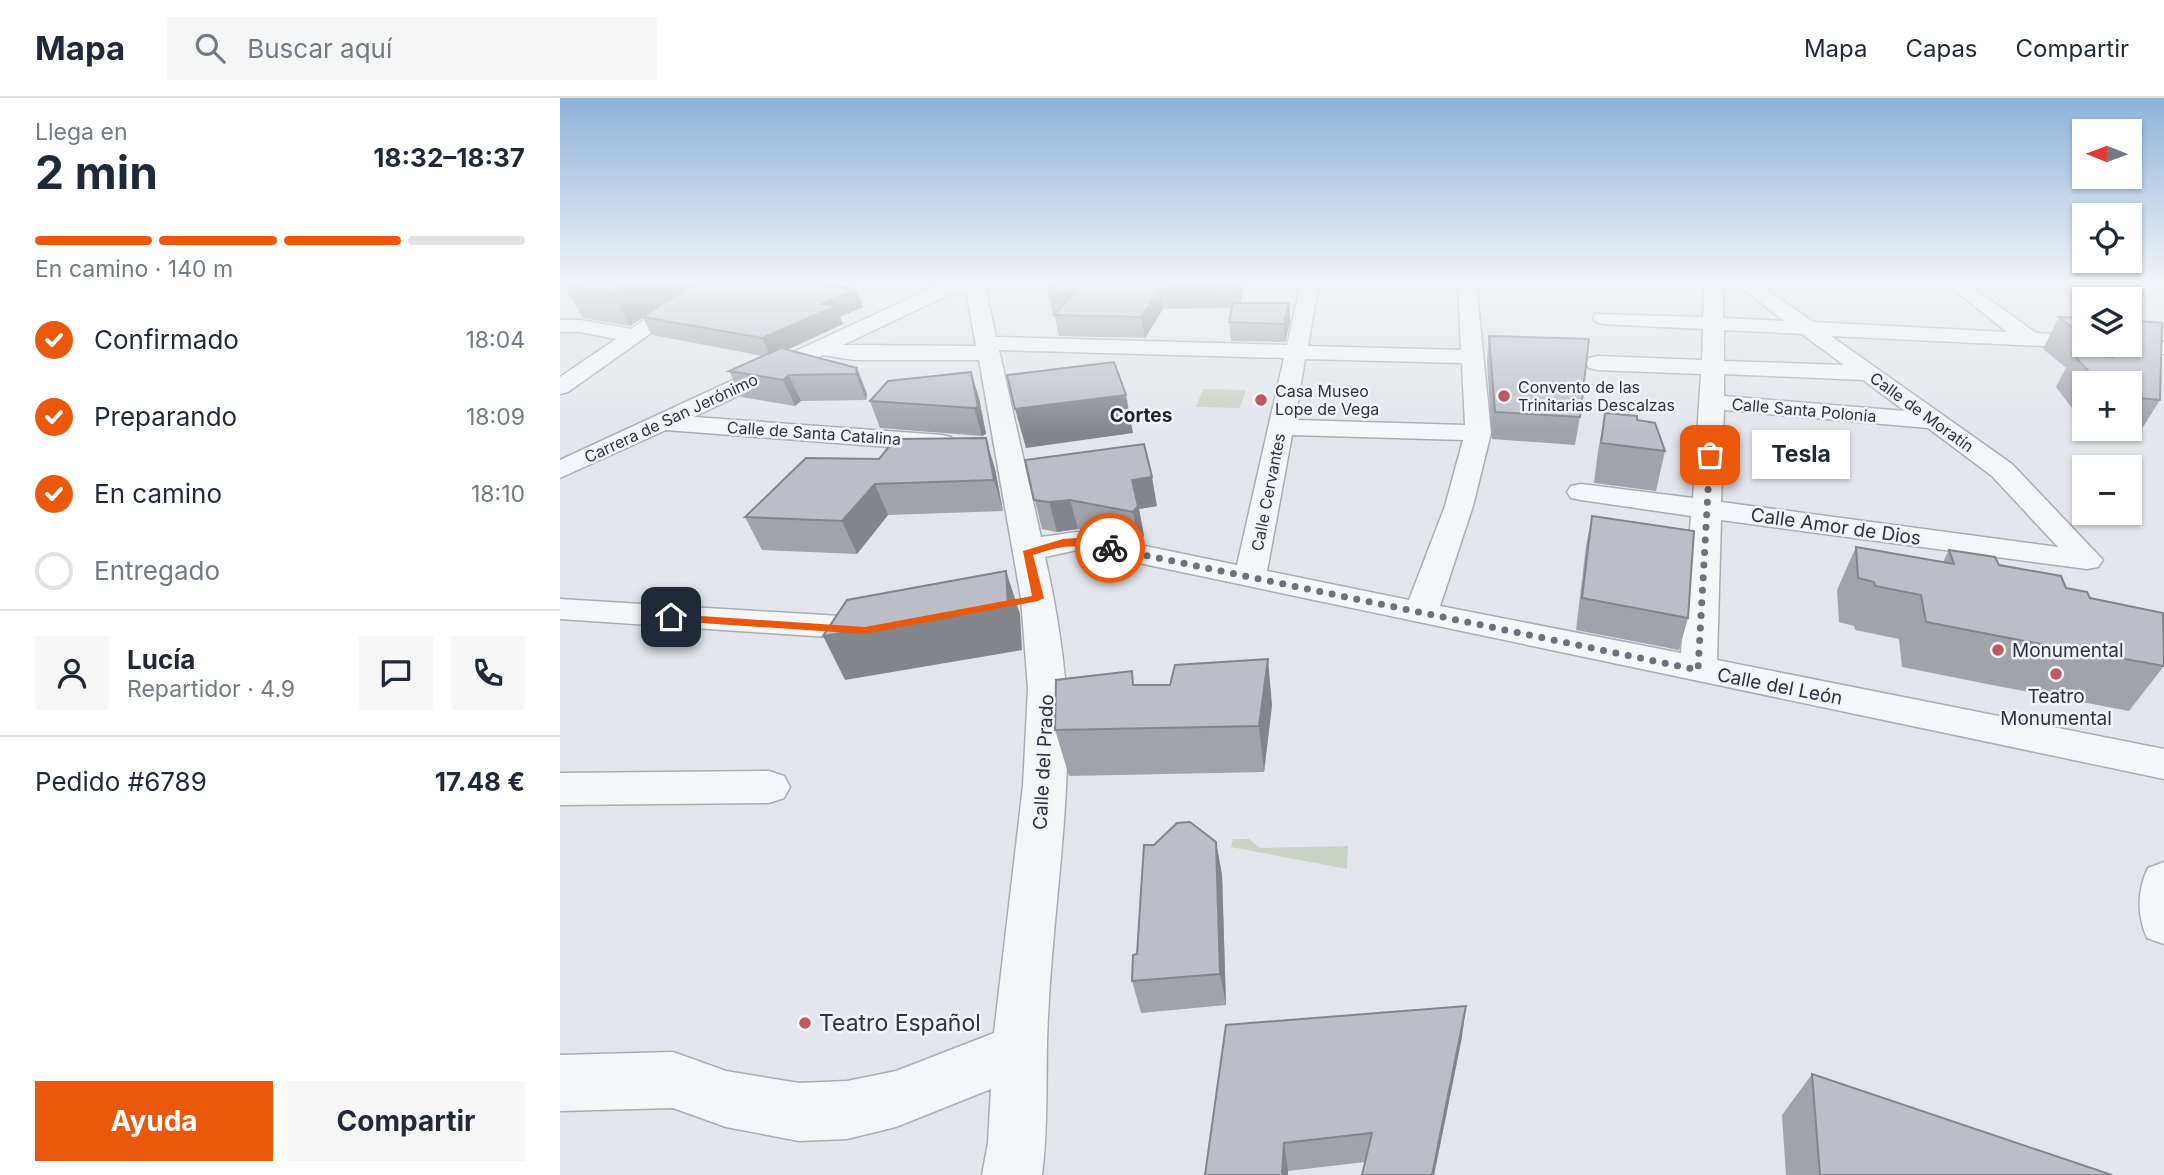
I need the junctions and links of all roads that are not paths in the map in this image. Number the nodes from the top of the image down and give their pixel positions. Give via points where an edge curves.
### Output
1 (614, 332) edge
2 (640, 332) edge
3 (851, 332) edge
4 (985, 332) edge
5 (1301, 332) edge
6 (1475, 332) edge
7 (1715, 332) edge
8 (1813, 332) edge
9 (1874, 332) edge
10 (2020, 332) edge
11 (634, 336) junction
12 (2030, 340) junction
13 (2072, 342) edge
14 (2142, 346) edge
15 (820, 348) junction
16 (987, 348) junction
17 (2164, 348) edge
18 (1297, 352) junction
19 (1479, 353) junction
20 (1593, 358) dead end
21 (1713, 367) junction
22 (1870, 373) junction
23 (560, 387) edge
24 (1712, 402) junction
25 (663, 422) junction
26 (1937, 422) junction
27 (1281, 428) junction
28 (1478, 433) junction
29 (985, 446) junction
30 (560, 470) edge
31 (1581, 492) dead end
32 (1707, 509) junction
33 (1027, 553) junction
34 (2087, 558) joint
35 (1250, 578) junction
36 (560, 609) edge
37 (1421, 613) junction
38 (905, 623) edge
39 (1698, 670) junction
40 (2164, 764) edge
41 (769, 787) dead end
42 (560, 789) edge
43 (2164, 882) edge
44 (2164, 923) edge
45 (1019, 1050) junction
46 (560, 1083) edge
47 (1012, 1175) edge

1 - 11 street
2 - 11 street
3 - 15 street, Carrera de San Jerónimo
4 - 16 street, Calle del Prado
5 - 18 street, Calle Cervantes
6 - 19 street
7 - 21 street
8 - 22 street, Calle de Moratín
9 - 12 street
10 - 12 street
11 - 23 street
12 - 13 street
14 - 17 street
15 - 16 street via 853,353
15 - 25 street, Carrera de San Jerónimo
16 - 18 street
16 - 29 street, Calle del Prado
18 - 19 street
18 - 27 street, Calle Cervantes
19 - 28 street
20 - 21 street
21 - 22 street
21 - 24 street
22 - 26 street, Calle de Moratín
24 - 26 street, Calle Santa Polonia
24 - 32 street
25 - 29 street, Calle de Santa Catalina
25 - 30 street, Carrera de San Jerónimo
26 - 34 street, Calle de Moratín via 2002,470
27 - 28 street
27 - 35 street, Calle Cervantes
28 - 37 street via 1459,506
29 - 33 street, Calle del Prado
31 - 32 street, Calle Amor de Dios
32 - 34 street, Calle Amor de Dios
32 - 39 street
33 - 35 street, Calle del León via 1077,541
33 - 45 street, Calle del Prado via 1025,601 1047,688 1044,786
35 - 37 street, Calle del León
36 - 38 street via 865,631
37 - 39 street, Calle del León
39 - 40 street, Calle del León
41 - 42 street
43 - 44 street
45 - 46 street via 897,1099 847,1110 799,1112 726,1098 673,1080
45 - 47 street, Calle del Prado

